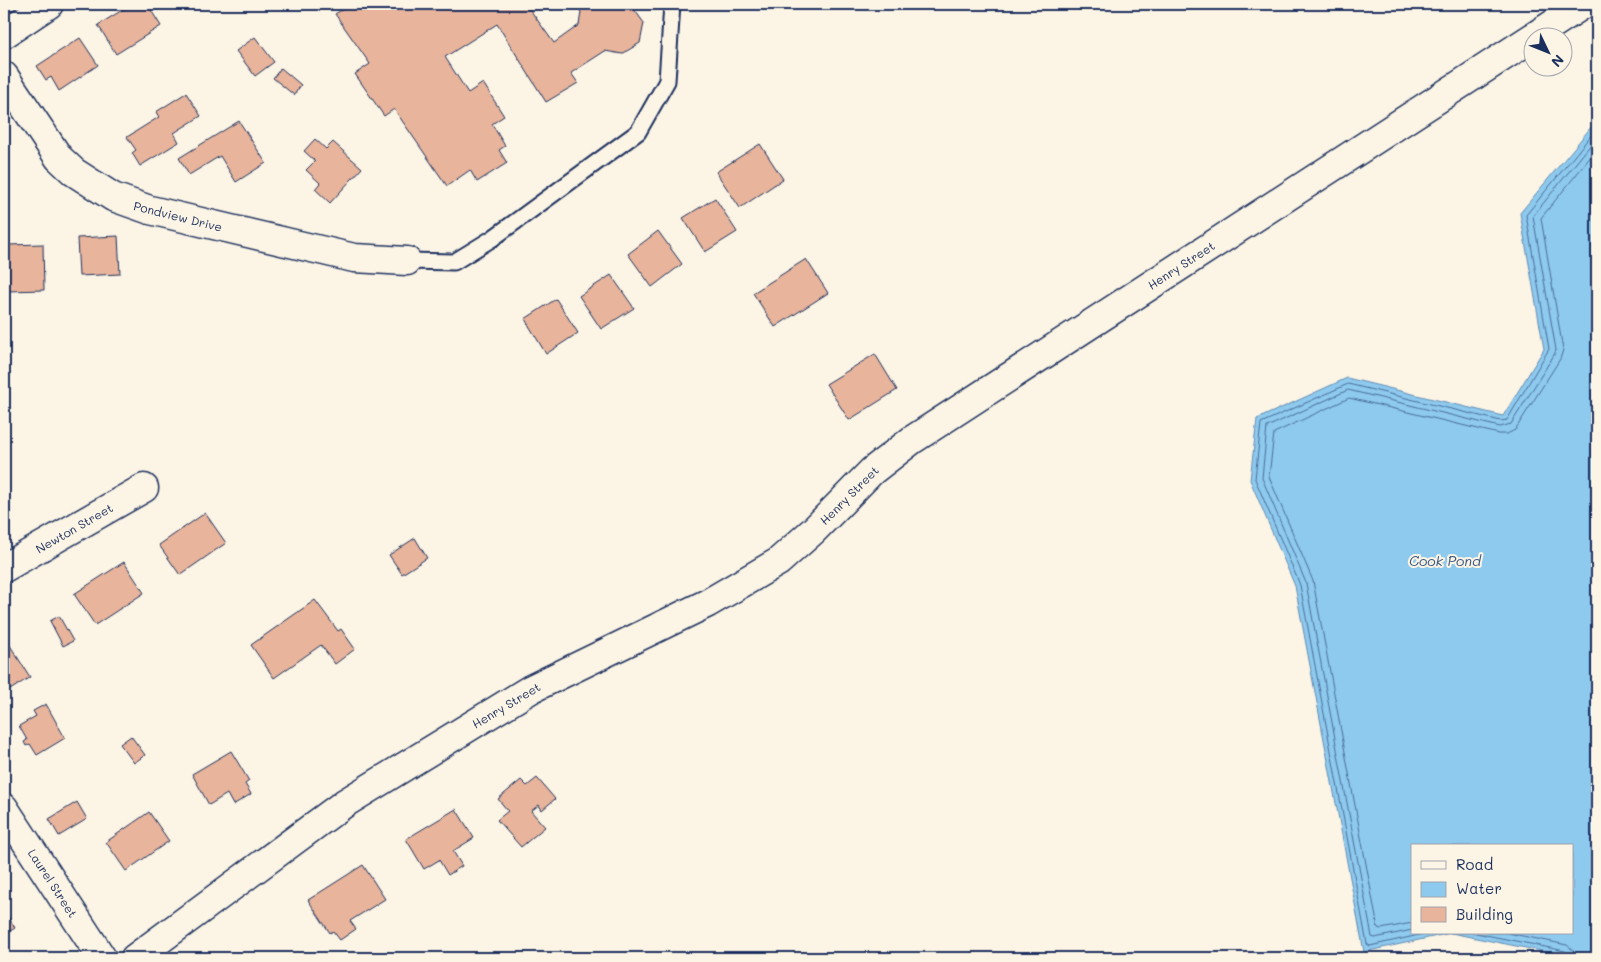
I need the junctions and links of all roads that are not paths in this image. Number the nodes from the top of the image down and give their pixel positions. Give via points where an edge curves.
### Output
1 (50, 4) edge
2 (672, 4) edge
3 (1584, 4) edge
4 (4, 34) edge
5 (4, 76) edge
6 (407, 261) joint
7 (144, 488) dead end
8 (4, 568) edge
9 (4, 808) edge
10 (102, 958) edge
11 (135, 958) edge

1 - 4 street
2 - 6 lane via 667,81 638,132 493,238 454,262
3 - 11 street, Henry Street via 912,440 872,470 778,562 708,603 531,689 353,798
5 - 6 street, Pondview Drive via 59,158 74,172 113,197 150,210 354,258
7 - 8 street, Newton Street
9 - 10 street, Laurel Street

